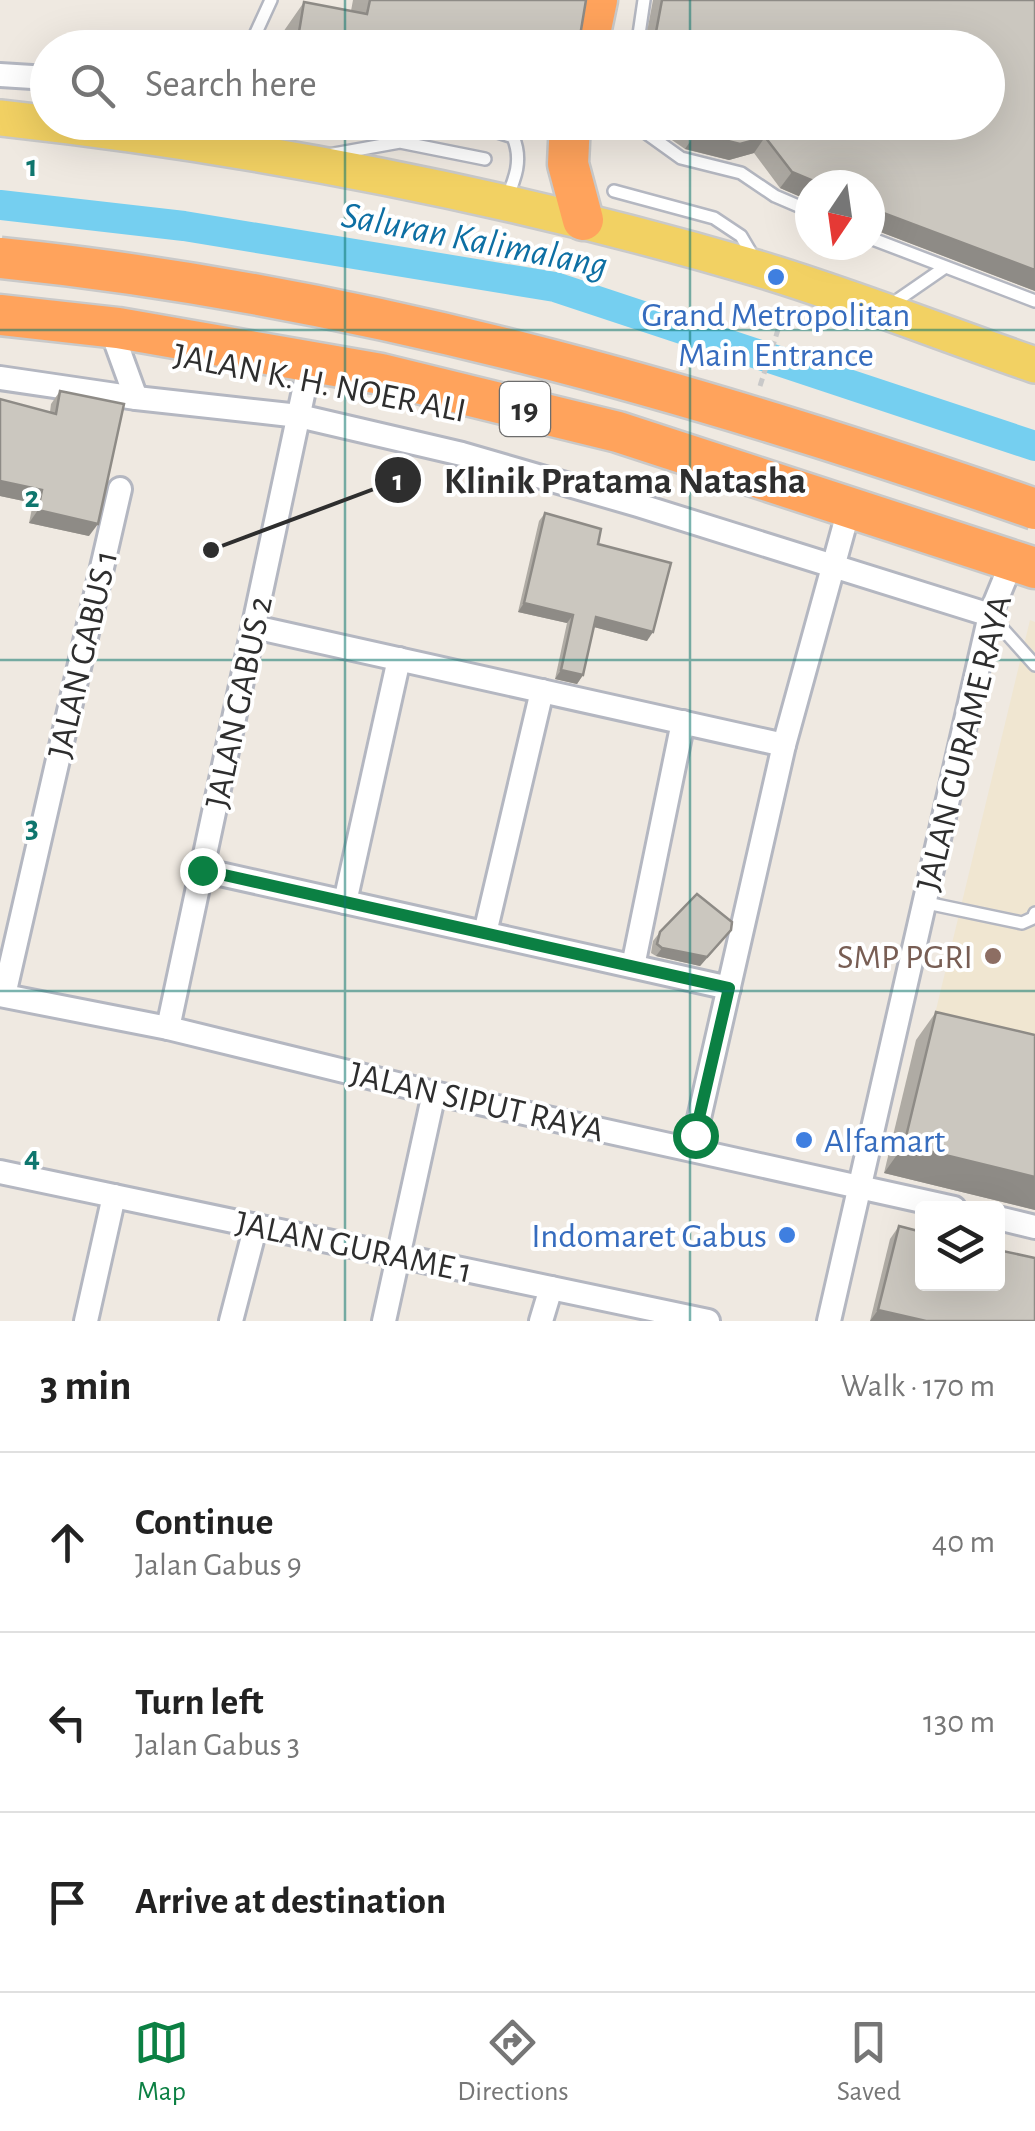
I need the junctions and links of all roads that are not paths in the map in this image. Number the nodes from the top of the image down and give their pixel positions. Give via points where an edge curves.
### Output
1 (271, 0) edge
2 (597, 0) edge
3 (644, 0) edge
4 (257, 30) edge
5 (591, 30) edge
6 (640, 30) edge
7 (0, 74) edge
8 (30, 76) edge
9 (0, 118) edge
10 (30, 122) edge
11 (208, 140) edge
12 (514, 140) edge
13 (569, 140) edge
14 (656, 140) edge
15 (279, 146) edge
16 (485, 159) dead end
17 (614, 192) dead end
18 (504, 204) junction
19 (795, 204) edge
20 (583, 220) junction
21 (885, 244) edge
22 (0, 258) edge
23 (944, 268) junction
24 (760, 270) junction
25 (1035, 301) edge
26 (882, 312) junction
27 (0, 315) edge
28 (0, 328) edge
29 (116, 343) junction
30 (1035, 365) edge
31 (307, 376) junction
32 (0, 378) edge
33 (136, 398) junction
34 (299, 416) junction
35 (120, 489) dead end
36 (1035, 509) edge
37 (846, 520) junction
38 (834, 566) junction
39 (1026, 576) edge
40 (990, 615) junction
41 (254, 627) junction
42 (399, 659) junction
43 (1035, 666) edge
44 (542, 691) junction
45 (683, 722) junction
46 (784, 745) junction
47 (202, 870) junction
48 (344, 902) junction
49 (922, 902) junction
50 (1035, 914) edge
51 (485, 933) junction
52 (633, 966) junction
53 (729, 988) junction
54 (2, 995) edge
55 (168, 1028) junction
56 (434, 1092) junction
57 (692, 1149) junction
58 (0, 1172) edge
59 (858, 1187) junction
60 (114, 1196) junction
61 (922, 1201) edge
62 (1005, 1220) edge
63 (256, 1226) junction
64 (1035, 1227) edge
65 (398, 1256) junction
66 (551, 1288) junction
67 (655, 1316) edge
68 (86, 1321) edge
69 (231, 1321) edge
70 (384, 1321) edge
71 (541, 1321) edge
72 (708, 1321) edge
73 (829, 1321) edge

1 - 4 lane
2 - 5 highway
3 - 6 lane
7 - 8 street
9 - 10 main road
11 - 15 main road
12 - 18 lane via 516,175
13 - 20 highway via 568,164
14 - 19 lane via 681,158 741,172
15 - 16 lane via 400,142
15 - 18 main road
17 - 24 lane via 714,218 741,236
18 - 20 main road
20 - 24 main road
21 - 23 lane
22 - 36 highway, 19, bridge via 348,312 580,366 849,444
23 - 25 lane
23 - 26 lane
24 - 26 main road
26 - 30 main road
27 - 39 highway, 19 via 118,328 382,374 581,423
28 - 29 main road, JALAN K. H. NOER ALI
29 - 31 main road, JALAN K. H. NOER ALI
29 - 33 street
31 - 34 street, JALAN GABUS 2
31 - 37 main road, JALAN K. H. NOER ALI via 498,417
32 - 33 street
33 - 34 street
34 - 38 street via 462,454
34 - 41 street, JALAN GABUS 2
35 - 54 street, JALAN GABUS 1
37 - 38 street
37 - 39 main road, JALAN K. H. NOER ALI
38 - 40 street
38 - 46 street
39 - 40 street, JALAN GURAME RAYA
40 - 43 lane
40 - 49 street, JALAN GURAME RAYA
41 - 42 street
41 - 47 street, JALAN GABUS 2
42 - 44 street
42 - 48 street
44 - 45 street
44 - 51 street
45 - 46 street
45 - 52 street
46 - 53 street
47 - 48 street
47 - 55 street, JALAN GABUS 2
48 - 51 street
49 - 50 lane via 1022,923
49 - 59 street, JALAN GURAME RAYA
51 - 52 street
52 - 53 street
53 - 57 street
54 - 55 street, JALAN SIPUT RAYA
55 - 56 street, JALAN SIPUT RAYA
56 - 57 street, JALAN SIPUT RAYA
56 - 65 street
57 - 59 street, JALAN SIPUT RAYA
58 - 60 street, JALAN GURAME 1
59 - 61 street, JALAN SIPUT RAYA
59 - 73 street, JALAN GURAME RAYA
60 - 63 street, JALAN GURAME 1
60 - 68 street
62 - 64 street
63 - 65 street, JALAN GURAME 1
63 - 69 street
65 - 66 street, JALAN GURAME 1
65 - 70 street
66 - 67 street, JALAN GURAME 1
66 - 71 street
67 - 72 street, JALAN GURAME 1

